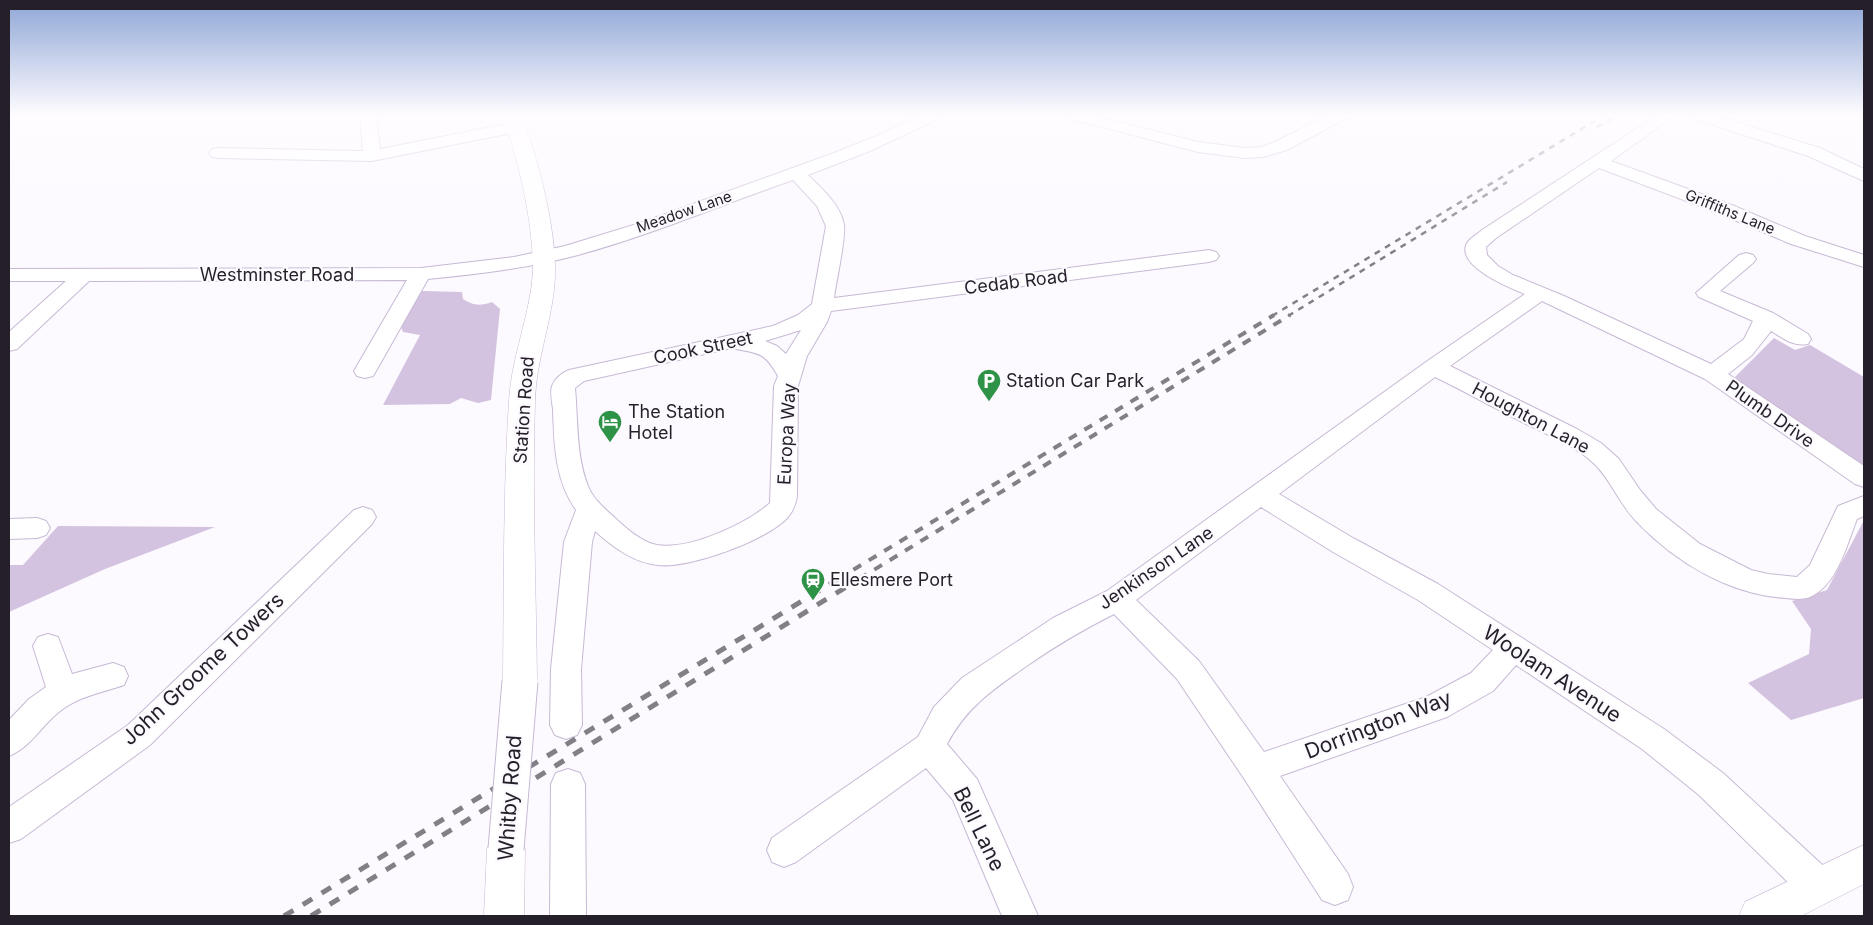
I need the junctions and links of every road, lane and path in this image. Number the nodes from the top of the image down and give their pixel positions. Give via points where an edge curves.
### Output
1 (526, 159) edge
2 (834, 159) edge
3 (1599, 159) edge
4 (1829, 159) edge
5 (1596, 161) junction
6 (796, 173) junction
7 (1864, 176) edge
8 (1209, 256) dead end
9 (544, 258) junction
10 (1746, 259) dead end
11 (1864, 261) edge
12 (421, 274) junction
13 (9, 275) edge
14 (84, 275) junction
15 (1539, 294) junction
16 (822, 306) junction
17 (1765, 318) junction
18 (1800, 339) dead end
19 (729, 343) junction
20 (9, 344) edge
21 (1434, 367) junction
22 (365, 371) dead end
23 (1713, 374) junction
24 (789, 375) junction
25 (1864, 478) edge
26 (1261, 495) junction
27 (1864, 505) edge
28 (590, 509) junction
29 (363, 517) dead end
30 (37, 528) dead end
31 (9, 529) edge
32 (1117, 599) junction
33 (48, 646) dead end
34 (1513, 649) junction
35 (114, 676) dead end
36 (520, 681) joint
37 (63, 693) junction
38 (566, 725) dead end
39 (9, 742) edge
40 (929, 747) junction
41 (1258, 769) junction
42 (568, 784) dead end
43 (9, 827) edge
44 (784, 850) dead end
45 (1864, 864) edge
46 (1818, 886) junction
47 (1334, 887) dead end
48 (504, 916) edge
49 (568, 916) edge
50 (1020, 916) edge
51 (1759, 916) edge

1 - 9 main road, Station Road
2 - 6 street, Meadow Lane
3 - 5 street
4 - 7 street
5 - 11 street, Griffiths Lane via 1798,240
5 - 15 street via 1476,246 1478,256 1491,270
6 - 9 street, Meadow Lane
6 - 16 street, Europa Way via 833,216
8 - 16 street, Cedab Road
9 - 12 street, Westminster Road
9 - 36 main road, Station Road via 543,289 523,377
10 - 17 street via 1706,293
12 - 14 street, Westminster Road
12 - 22 street
13 - 14 street, Westminster Road
14 - 20 street
15 - 21 street, Jenkinson Lane
15 - 23 street via 1598,318
16 - 19 street, Cook Street via 794,326
16 - 24 street, Europa Way
17 - 18 street
17 - 23 street, Plumb Drive via 1763,330 1748,348
19 - 24 street via 753,344 768,349 782,362
19 - 28 street, Cook Street via 568,379 563,387 570,469 574,486
21 - 26 street, Jenkinson Lane
21 - 27 street, Houghton Lane via 1599,454 1657,527 1687,549 1757,583 1803,588 1821,572 1847,513
23 - 25 street, Plumb Drive
24 - 28 street, Europa Way via 785,394 783,504 776,514 757,526 687,554 656,556 628,542
26 - 32 street, Jenkinson Lane
26 - 34 street, Woolam Avenue via 1428,592
28 - 38 street via 578,542 566,669
29 - 43 street, John Groome Towers via 139,735
30 - 31 street
32 - 40 street, Jenkinson Lane via 1063,626 973,687 945,718
32 - 41 street via 1188,670
33 - 37 street
34 - 41 street, Dorrington Way via 1482,682 1436,707
34 - 46 street, Woolam Avenue via 1653,739 1697,773
35 - 37 street via 77,685
36 - 48 main road, Whitby Road, bridge via 506,849
37 - 39 street via 33,715
40 - 44 street, Jenkinson Lane
40 - 50 street, Bell Lane via 965,790
41 - 47 street
42 - 49 street
45 - 46 main road
46 - 51 main road

